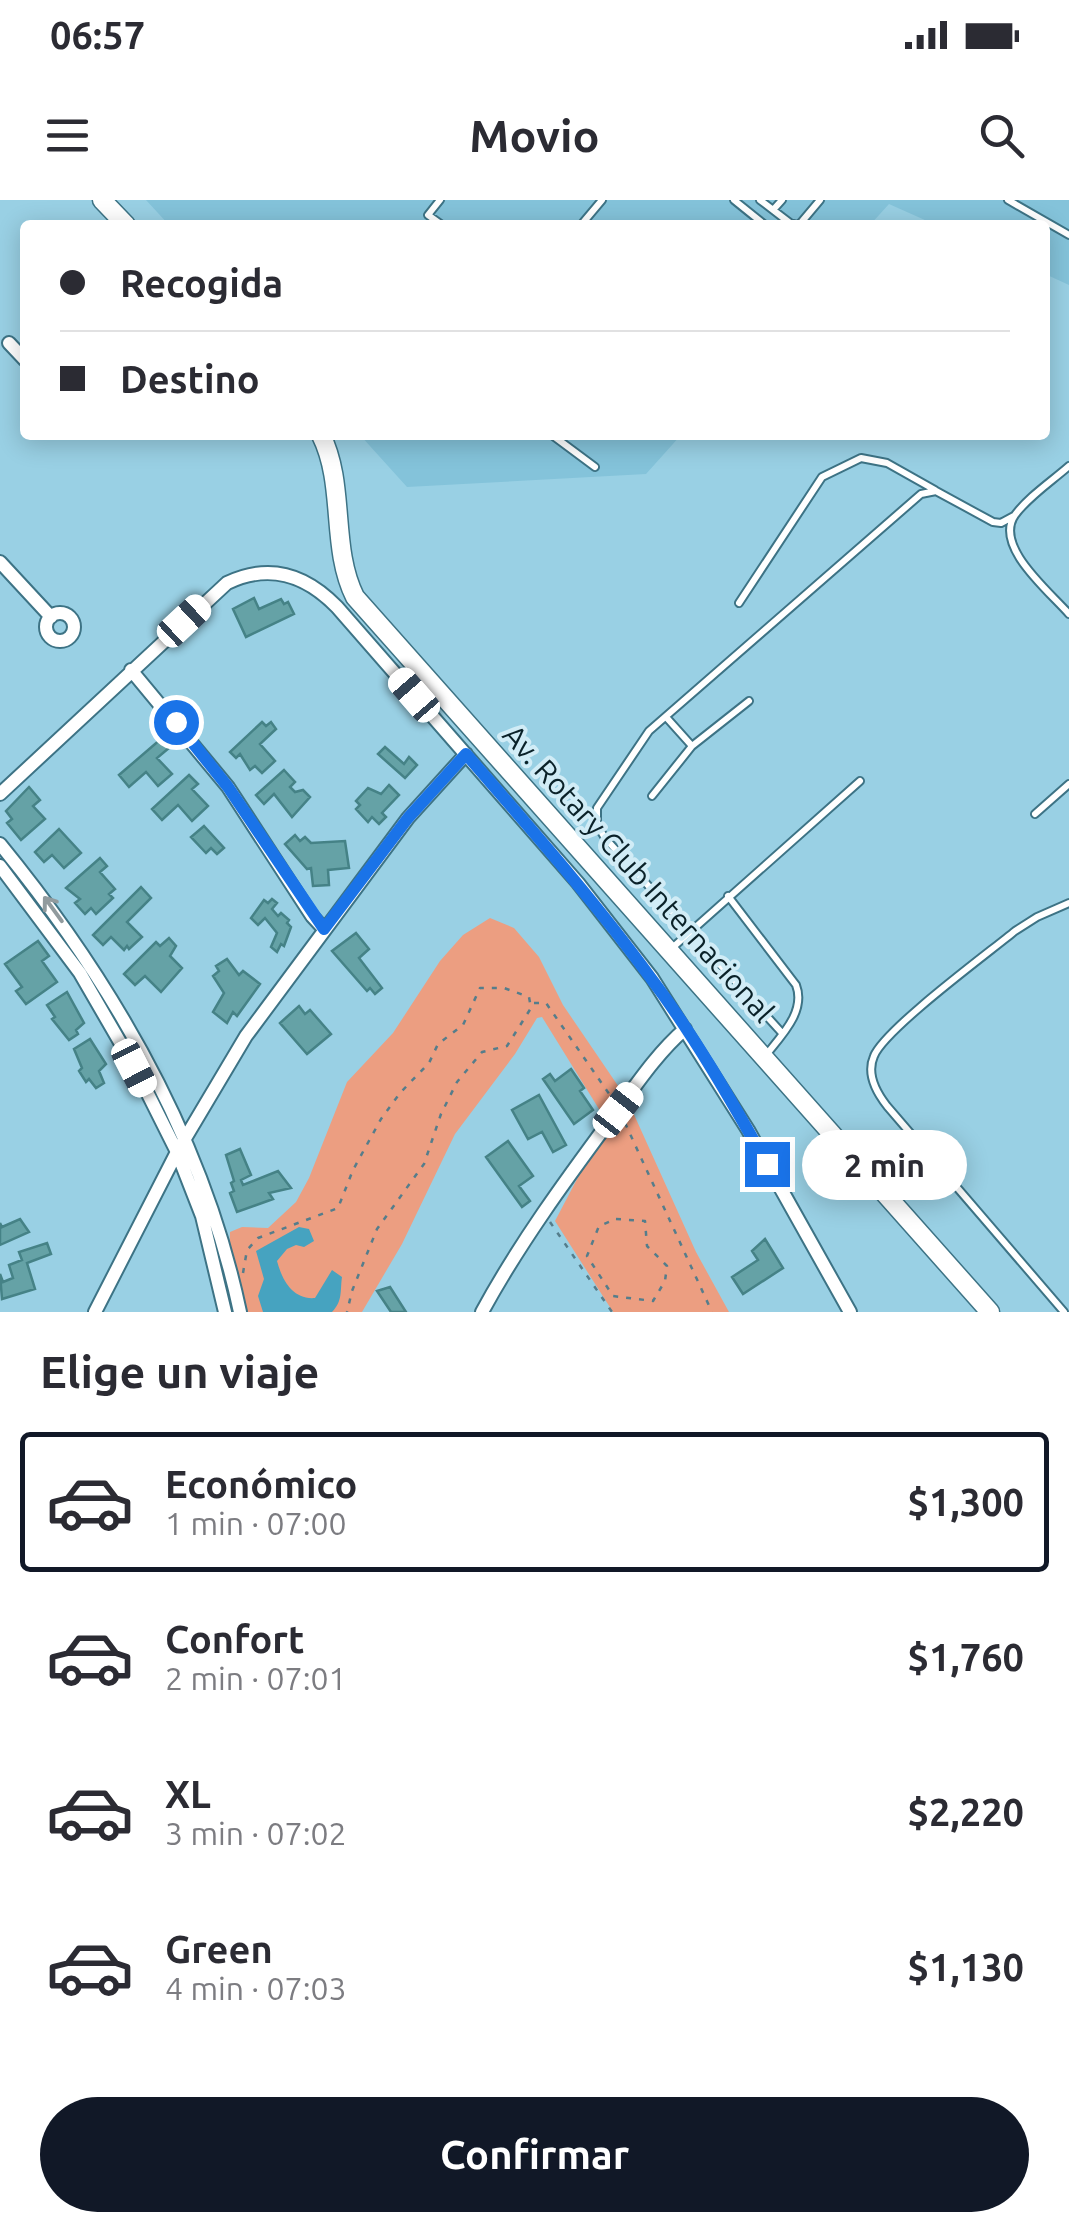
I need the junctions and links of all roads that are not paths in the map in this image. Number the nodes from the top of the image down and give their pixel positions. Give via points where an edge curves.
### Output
1 (102, 200) edge
2 (440, 200) edge
3 (602, 200) edge
4 (734, 200) edge
5 (760, 200) edge
6 (782, 200) edge
7 (820, 200) edge
8 (1008, 200) edge
9 (774, 210) junction
10 (121, 220) edge
11 (436, 220) edge
12 (586, 220) edge
13 (759, 220) edge
14 (786, 220) edge
15 (803, 220) edge
16 (1042, 220) edge
17 (9, 343) dead end
18 (20, 355) edge
19 (323, 440) edge
20 (559, 440) edge
21 (1069, 466) edge
22 (595, 467) dead end
23 (936, 491) junction
24 (1014, 516) junction
25 (0, 562) edge
26 (739, 603) dead end
27 (1069, 614) edge
28 (51, 617) dead end
29 (131, 670) junction
30 (749, 701) dead end
31 (666, 717) junction
32 (692, 746) junction
33 (466, 754) junction
34 (860, 780) dead end
35 (1069, 784) edge
36 (0, 794) edge
37 (652, 796) dead end
38 (1036, 814) dead end
39 (0, 844) edge
40 (0, 866) edge
41 (728, 896) junction
42 (1069, 903) edge
43 (324, 929) junction
44 (690, 930) junction
45 (670, 950) junction
46 (684, 1029) junction
47 (782, 1032) junction
48 (765, 1056) junction
49 (184, 1139) junction
50 (176, 1152) junction
51 (238, 1306) edge
52 (94, 1312) edge
53 (225, 1312) edge
54 (482, 1312) edge
55 (850, 1312) edge
56 (990, 1312) edge
57 (1064, 1312) edge

1 - 10 main road
2 - 11 lane via 428,214
3 - 12 lane
4 - 13 lane
5 - 9 lane
6 - 9 lane
7 - 15 lane
8 - 16 lane
9 - 14 lane
17 - 18 street
19 - 45 main road, Av. Rotary Club Internacional via 355,596
20 - 22 lane
21 - 24 lane
23 - 24 lane via 993,522
23 - 26 lane via 861,458 822,478
23 - 31 lane via 921,494
24 - 27 lane via 1013,552
25 - 28 street
29 - 33 street via 227,583 252,574 288,574 338,607
29 - 36 street
29 - 43 street via 228,787
30 - 32 lane
31 - 32 lane
31 - 44 lane via 605,793 597,825
32 - 37 lane
33 - 43 street
33 - 46 street via 599,908
34 - 41 lane
35 - 38 lane
49 -> 39 street via 91,966
40 - 50 street via 80,973
41 - 44 lane
41 - 47 lane via 801,997
42 - 57 lane via 1015,931 890,1034 874,1055 871,1075 878,1095
43 - 49 street via 246,1036
44 - 45 lane
44 - 47 lane
45 - 48 main road, Av. Rotary Club Internacional
46 - 54 street via 543,1212
46 - 55 street
47 - 48 lane
48 - 56 main road, Av. Rotary Club Internacional
49 - 50 street
49 - 51 street via 223,1238
50 - 52 street
50 - 53 street via 210,1241

